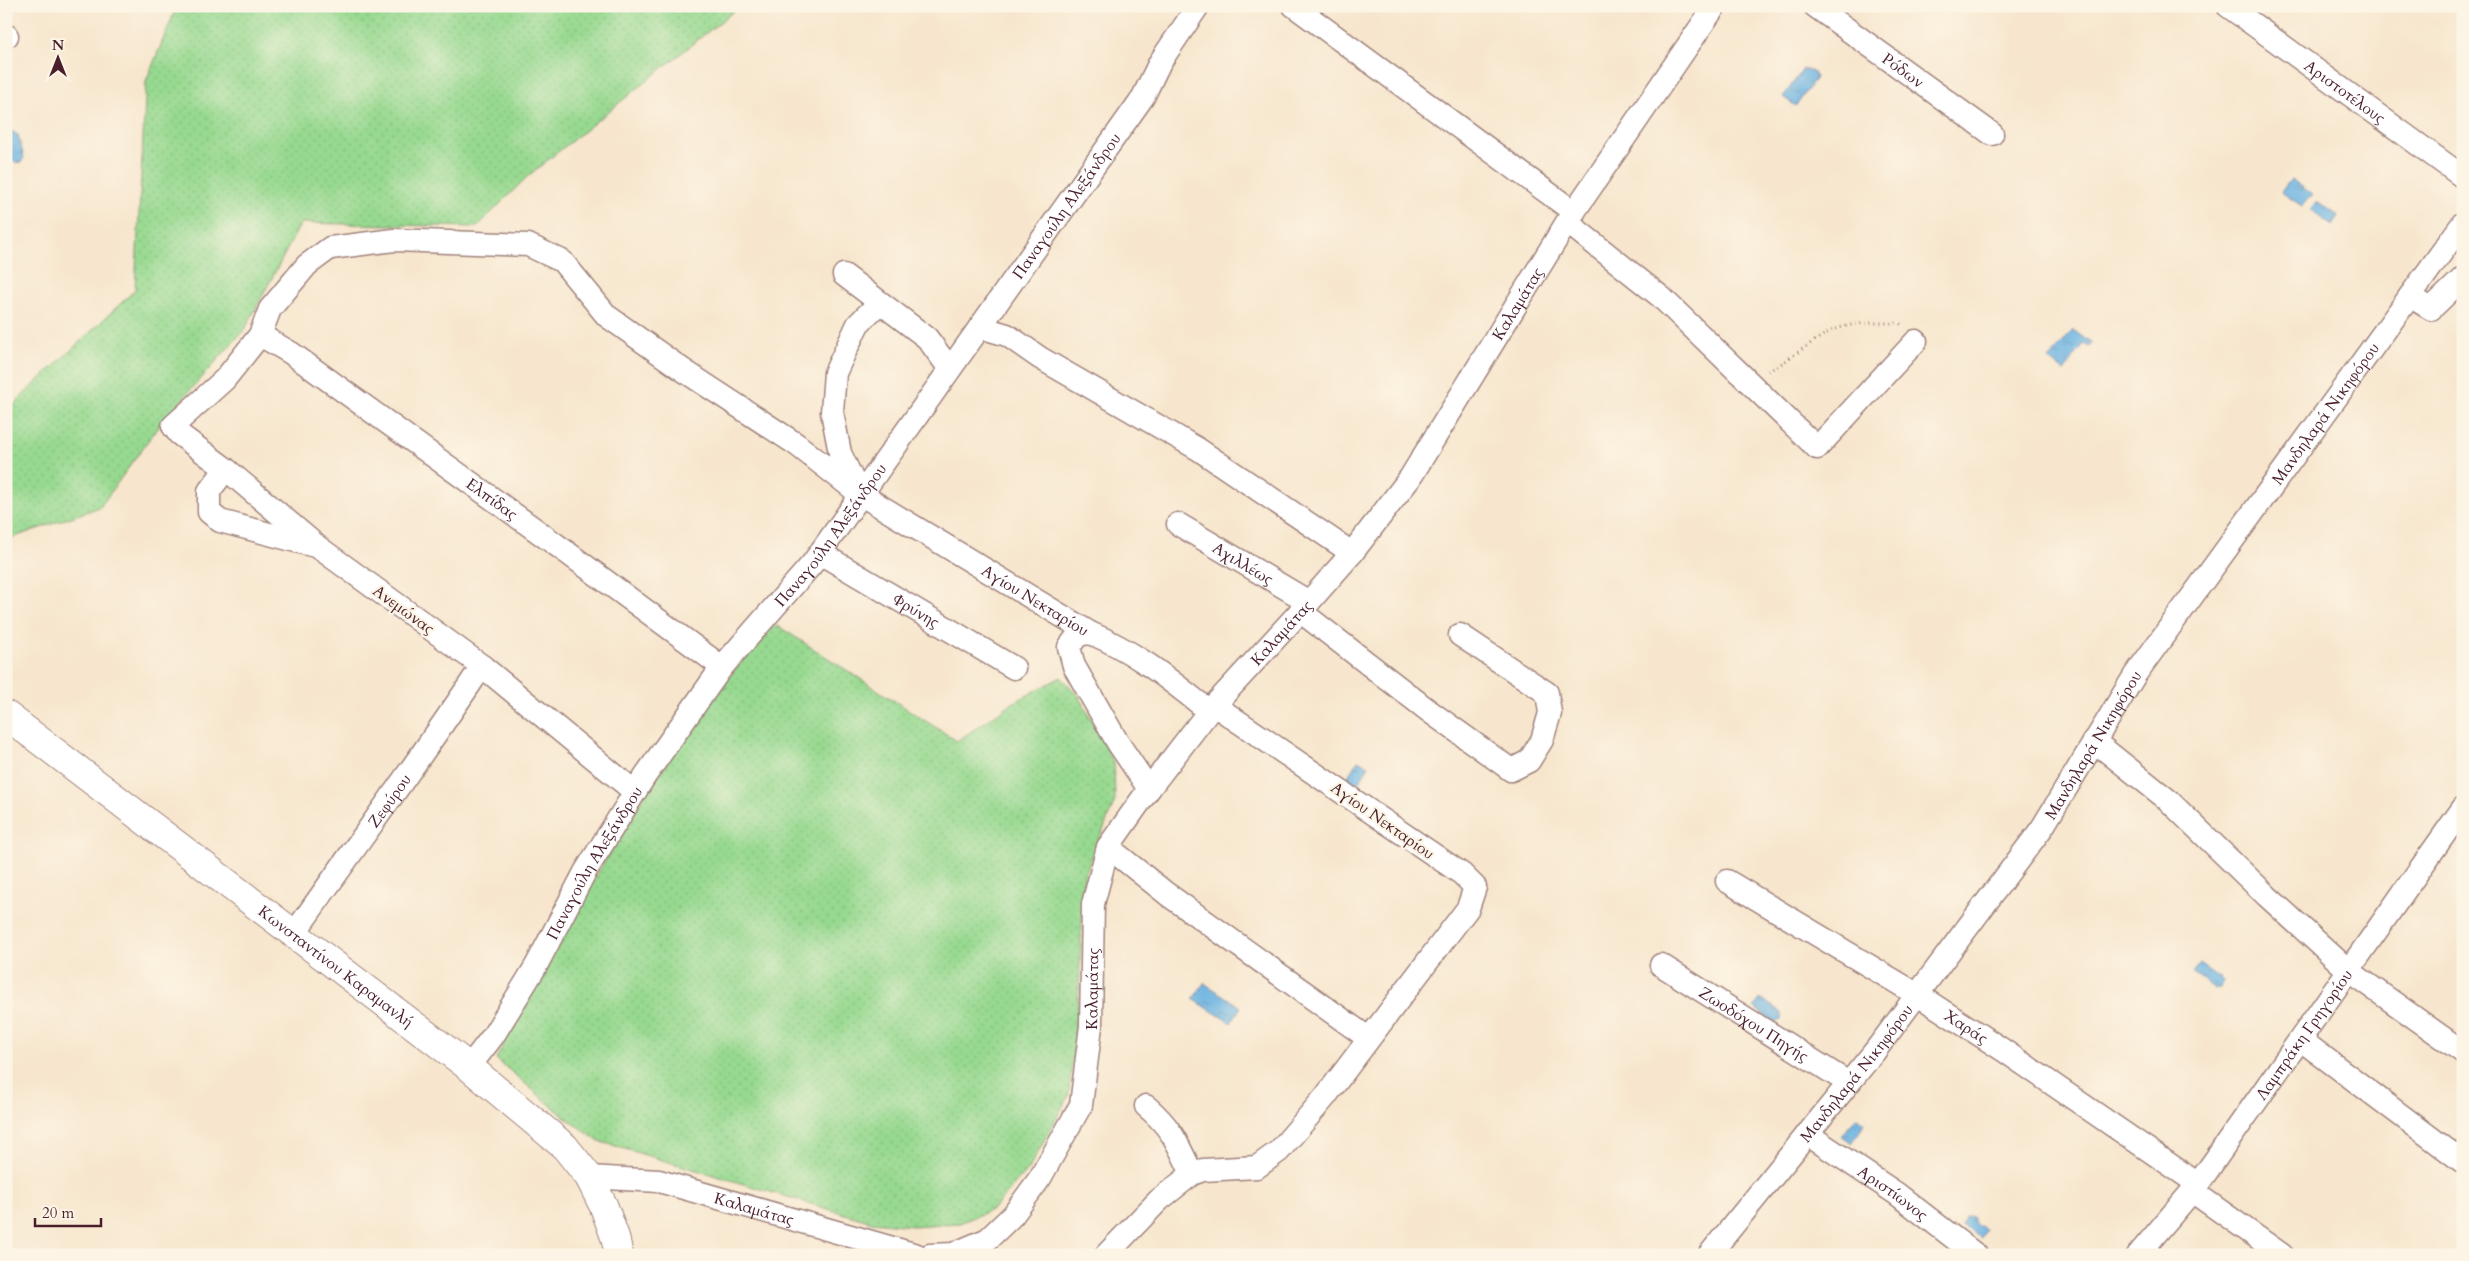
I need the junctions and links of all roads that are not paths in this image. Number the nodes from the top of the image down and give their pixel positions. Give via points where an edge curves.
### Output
1 (1198, 6) edge
2 (1714, 6) edge
3 (1815, 6) edge
4 (2228, 6) edge
5 (1302, 8) edge
6 (1992, 134) dead end
7 (2463, 177) edge
8 (1570, 217) junction
9 (2463, 223) edge
10 (844, 275) dead end
11 (2463, 278) edge
12 (2410, 296) junction
13 (879, 304) junction
14 (980, 327) junction
15 (260, 335) junction
16 (1916, 341) road end
17 (950, 369) junction
18 (173, 426) joint
19 (226, 469) junction
20 (860, 494) junction
21 (1178, 524) dead end
22 (318, 547) junction
23 (820, 552) junction
24 (1352, 552) junction
25 (1305, 607) junction
26 (1090, 633) junction
27 (1460, 634) dead end
28 (482, 666) junction
29 (722, 667) junction
30 (1014, 668) dead end
31 (1212, 708) junction
32 (6, 715) edge
33 (2094, 741) junction
34 (1148, 790) junction
35 (635, 792) junction
36 (2463, 808) edge
37 (1108, 847) junction
38 (1728, 881) dead end
39 (294, 934) junction
40 (1662, 965) dead end
41 (2349, 971) junction
42 (1918, 995) junction
43 (1368, 1038) junction
44 (2301, 1040) junction
45 (2463, 1052) edge
46 (469, 1067) junction
47 (1847, 1082) junction
48 (1146, 1106) dead end
49 (1807, 1134) junction
50 (2463, 1162) edge
51 (1192, 1174) junction
52 (589, 1177) junction
53 (2195, 1187) junction
54 (618, 1255) edge
55 (917, 1255) edge
56 (930, 1255) edge
57 (1106, 1255) edge
58 (1709, 1255) edge
59 (1976, 1255) edge
60 (2138, 1255) edge
61 (2282, 1255) edge

1 - 14 street, Παναγούλη Αλεξάνδρου via 1160,62 1143,97
2 - 8 street, Καλαμάτας
3 - 6 street, Ρόδων
4 - 7 street, Αριστοτέλους
5 - 8 street
8 - 16 street via 1662,297 1817,448
8 - 24 street, Καλαμάτας via 1410,478
9 - 12 street, Μανδηλαρά Νικηφόρου
10 - 13 street
11 - 12 street via 2431,309
12 - 33 street, Μανδηλαρά Νικηφόρου via 2136,675
13 - 17 street via 927,338
13 - 20 street via 858,324 835,373 832,412 840,453
14 - 17 street, Παναγούλη Αλεξάνδρου
14 - 24 street via 1007,335 1048,363 1198,449
15 - 18 street, Αγίου Νεκταρίου via 225,379
15 - 20 street, Αγίου Νεκταρίου via 270,309 307,265 330,248 394,240 528,244 562,261 607,316 796,444
15 - 29 street, Ελπίδας via 323,376
17 - 20 street, Παναγούλη Αλεξάνδρου
18 - 19 street, Ανεμώνας
19 - 22 street, Ανεμώνας
19 - 22 street via 209,491 209,512 220,521
20 - 23 street, Παναγούλη Αλεξάνδρου
20 - 26 street, Αγίου Νεκταρίου
21 - 25 street, Αχιλλέως
22 - 28 street, Ανεμώνας
23 - 29 street, Παναγούλη Αλεξάνδρου
23 - 30 street, Φρύνης
24 - 25 street, Καλαμάτας
25 - 27 street, Αχιλλέως via 1429,711 1511,770 1529,761 1542,740 1550,713 1547,693
25 - 31 street, Καλαμάτας
26 - 31 street, Αγίου Νεκταρίου via 1113,642
26 - 34 street via 1078,635 1069,647 1074,666
28 - 35 street, Ανεμώνας
28 - 39 street, Ζεφύρου via 446,722
29 - 35 street, Παναγούλη Αλεξάνδρου
31 - 34 street, Καλαμάτας
31 - 43 street, Αγίου Νεκταρίου via 1462,874 1475,887 1468,908
32 - 39 main road, Κωνσταντίνου Καραμανλή
33 - 41 street via 2168,800
33 - 42 street, Μανδηλαρά Νικηφόρου via 2042,828
34 - 37 street, Καλαμάτας
35 - 46 street, Παναγούλη Αλεξάνδρου via 585,872 536,966 493,1036
36 - 41 street, Λαμπράκη Γρηγορίου
37 - 43 street via 1167,894
37 - 56 street, Καλαμάτας via 1093,904 1091,1026 1081,1105 1040,1178 1013,1215 988,1238 953,1254
38 - 42 street, Χαράς
39 - 46 main road, Κωνσταντίνου Καραμανλή
40 - 47 street, Ζωοδόχου Πηγής
41 - 44 street, Λαμπράκη Γρηγορίου
41 - 45 street
42 - 47 street, Μανδηλαρά Νικηφόρου
42 - 53 street, Χαράς via 2003,1050
43 - 51 street via 1325,1097 1279,1151 1257,1167 1203,1170
44 - 50 street
44 - 53 street, Λαμπράκη Γρηγορίου
46 - 52 main road, Κωνσταντίνου Καραμανλή via 565,1147
47 - 49 street, Μανδηλαρά Νικηφόρου
48 - 51 street via 1164,1121 1175,1137
49 - 58 street, Μανδηλαρά Νικηφόρου
49 - 59 street, Αριστίωνος via 1898,1194
51 - 57 street via 1159,1200
52 - 54 main road, Κωνσταντίνου Καραμανλή via 604,1207
52 - 55 street, Καλαμάτας via 659,1181
53 - 60 street, Λαμπράκη Γρηγορίου
53 - 61 street, Χαράς

